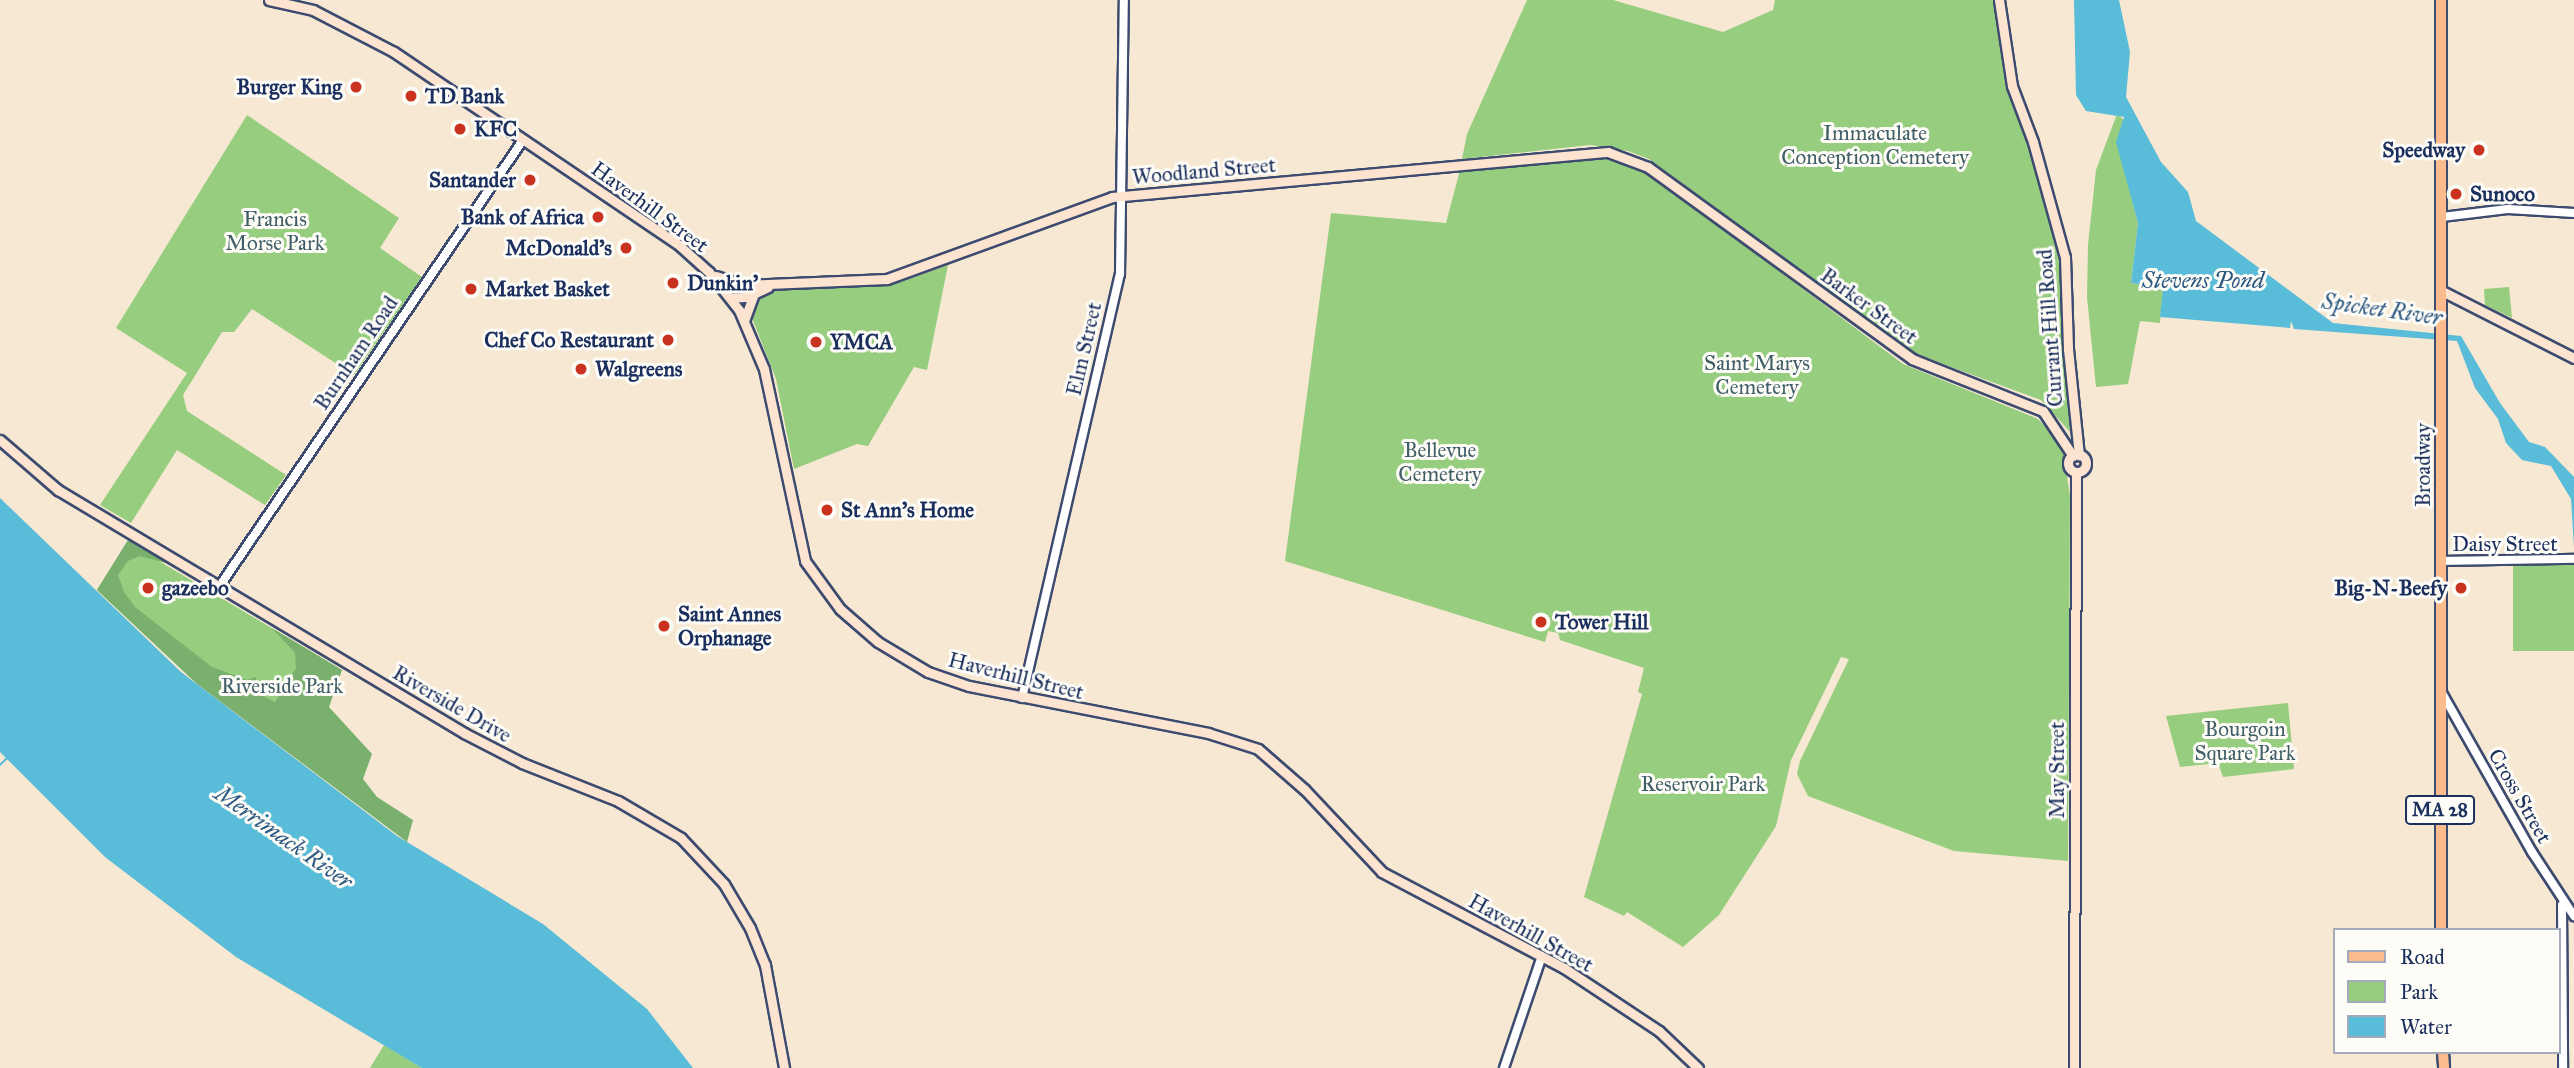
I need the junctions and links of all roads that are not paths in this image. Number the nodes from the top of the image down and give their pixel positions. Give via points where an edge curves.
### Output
1 (269, 0) edge
2 (1124, 0) edge
3 (1999, 0) edge
4 (2441, 0) edge
5 (299, 3) edge
6 (523, 140) junction
7 (1648, 167) joint
8 (1121, 197) junction
9 (2574, 213) edge
10 (2442, 217) junction
11 (711, 274) junction
12 (744, 285) junction
13 (773, 285) junction
14 (2442, 291) junction
15 (754, 293) junction
16 (731, 298) junction
17 (744, 321) junction
18 (2574, 358) edge
19 (0, 440) edge
20 (2076, 455) junction
21 (2076, 472) joint
22 (2571, 560) edge
23 (2442, 561) junction
24 (219, 587) junction
25 (2441, 690) junction
26 (1022, 698) junction
27 (2562, 902) junction
28 (2574, 916) edge
29 (2441, 928) edge
30 (1542, 956) junction
31 (783, 1068) edge
32 (1504, 1068) edge
33 (1698, 1068) edge
34 (2074, 1068) edge
35 (2563, 1068) edge

1 - 5 main road, Haverhill Street
2 - 8 street, Elm Street
3 - 20 main road, Currant Hill Road via 2012,86 2065,257
4 - 10 main road, Broadway / MA 28
5 - 6 main road, Haverhill Street via 394,51
6 - 11 main road, Haverhill Street via 680,246
6 - 24 street, Burnham Road
7 - 8 main road, Woodland Street via 1625,156 1589,152
7 - 20 main road, Barker Street via 1912,359 2043,411
8 - 13 main road, Woodland Street via 900,276
8 - 26 street, Elm Street via 1119,274
9 - 10 street via 2508,209
10 - 14 main road, Broadway / MA 28
11 - 12 main road, Woodland Street
11 - 16 main road, Haverhill Street
12 - 13 main road, Woodland Street
12 - 16 main road
13 - 15 main road, Woodland Street
14 - 18 main road
14 - 23 main road, Broadway / MA 28
15 - 16 main road, Woodland Street
15 - 17 main road
16 - 17 main road, Haverhill Street
17 - 26 main road, Haverhill Street via 773,400 799,542 821,588 858,627 928,672
19 - 24 main road, Riverside Drive via 52,485
20 - 21 main road, Currant Hill Road via 2068,465
21 - 34 main road, May Street
22 - 23 street, Daisy Street
23 - 25 main road, Broadway / MA 28
24 - 31 main road, Riverside Drive via 485,745 618,802 681,838 724,883 750,928 765,965
25 - 27 street, Cross Street
25 - 29 main road, Broadway / MA 28
26 - 30 main road, Haverhill Street via 1208,733 1258,749 1298,783 1382,872
27 - 28 street, Cross Street
27 - 35 street
30 - 32 street
30 - 33 main road, Haverhill Street via 1620,1003

